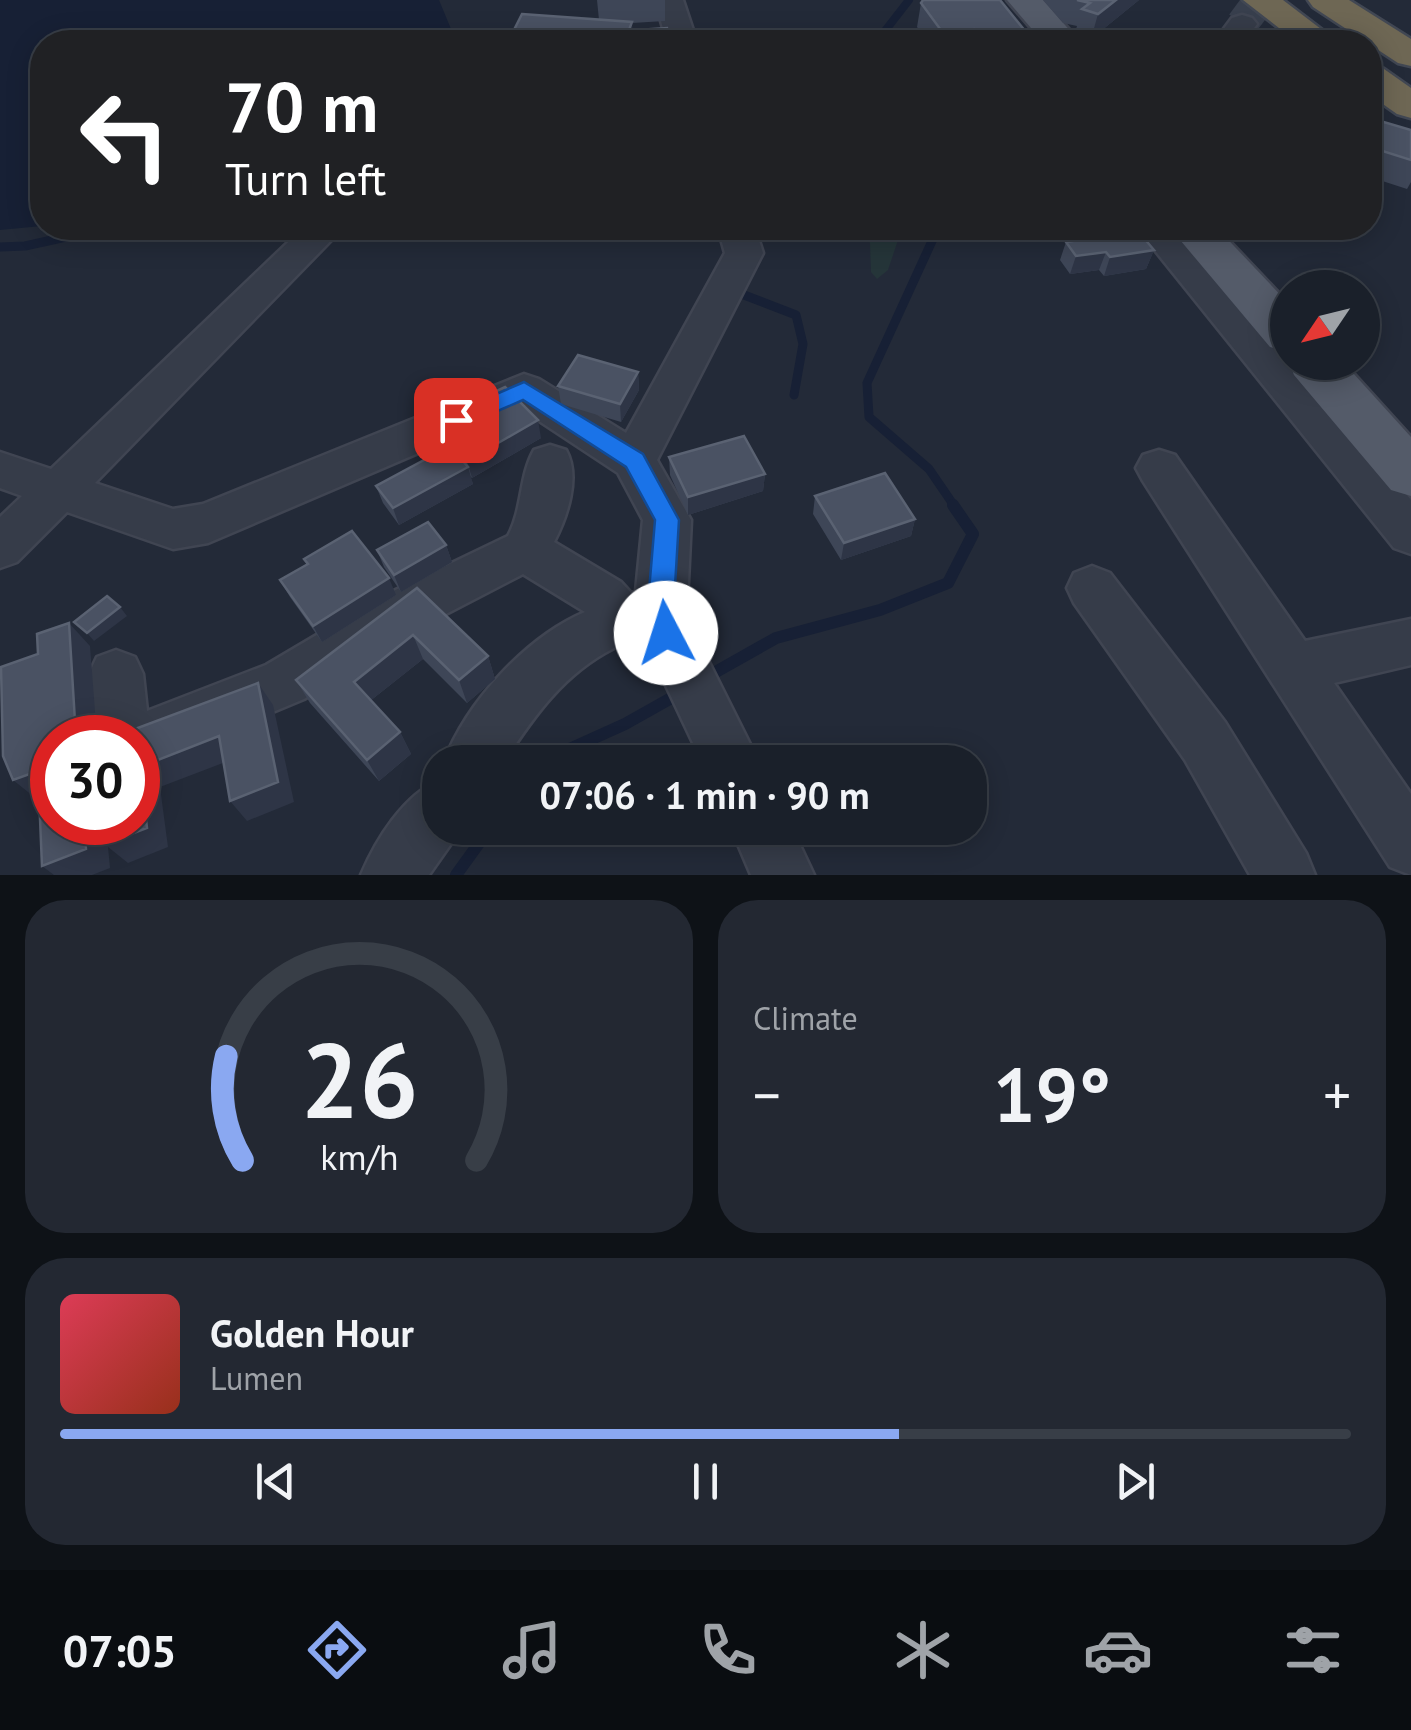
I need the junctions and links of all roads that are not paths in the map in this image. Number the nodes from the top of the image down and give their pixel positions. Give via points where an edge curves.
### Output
1 (670, 0) edge
2 (993, 0) edge
3 (1024, 0) edge
4 (1326, 0) edge
5 (1358, 0) edge
6 (1244, 22) edge
7 (679, 30) edge
8 (1018, 30) edge
9 (1051, 30) edge
10 (1274, 30) edge
11 (1372, 30) edge
12 (1382, 36) edge
13 (1411, 37) edge
14 (1411, 55) edge
15 (1382, 86) edge
16 (1411, 106) edge
17 (312, 240) edge
18 (740, 240) edge
19 (1165, 240) edge
20 (1203, 240) edge
21 (1239, 240) edge
22 (1270, 273) edge
23 (1270, 315) edge
24 (1328, 380) edge
25 (1368, 380) edge
26 (1411, 428) edge
27 (634, 461) junction
28 (550, 463) dead end
29 (1158, 468) dead end
30 (0, 470) edge
31 (1411, 474) edge
32 (58, 490) junction
33 (1411, 534) edge
34 (0, 548) edge
35 (525, 550) junction
36 (1092, 588) dead end
37 (651, 620) junction
38 (1411, 642) edge
39 (1293, 668) junction
40 (116, 674) dead end
41 (120, 715) edge
42 (160, 732) edge
43 (484, 745) edge
44 (723, 745) edge
45 (422, 834) edge
46 (769, 845) edge
47 (1411, 846) edge
48 (392, 875) edge
49 (783, 875) edge
50 (1284, 875) edge

1 - 7 street
2 - 8 main road
3 - 9 main road
4 - 11 highway
5 - 13 highway
6 - 10 highway
12 - 14 highway
15 - 16 highway
17 - 32 street
18 - 27 street via 744,253
19 - 33 street
20 - 23 main road
21 - 22 main road
24 - 31 main road
25 - 26 main road
27 - 32 street via 524,390 208,522 173,529
27 - 37 street via 667,520
28 - 35 street via 542,518
29 - 39 street
30 - 32 street
32 - 34 street
35 - 37 street
35 - 42 street via 399,613 286,682
36 - 50 street via 1205,741
37 - 43 street via 590,634 529,678
37 - 44 street
38 - 39 street
39 - 47 street
40 - 41 street
45 - 48 street
46 - 49 street

